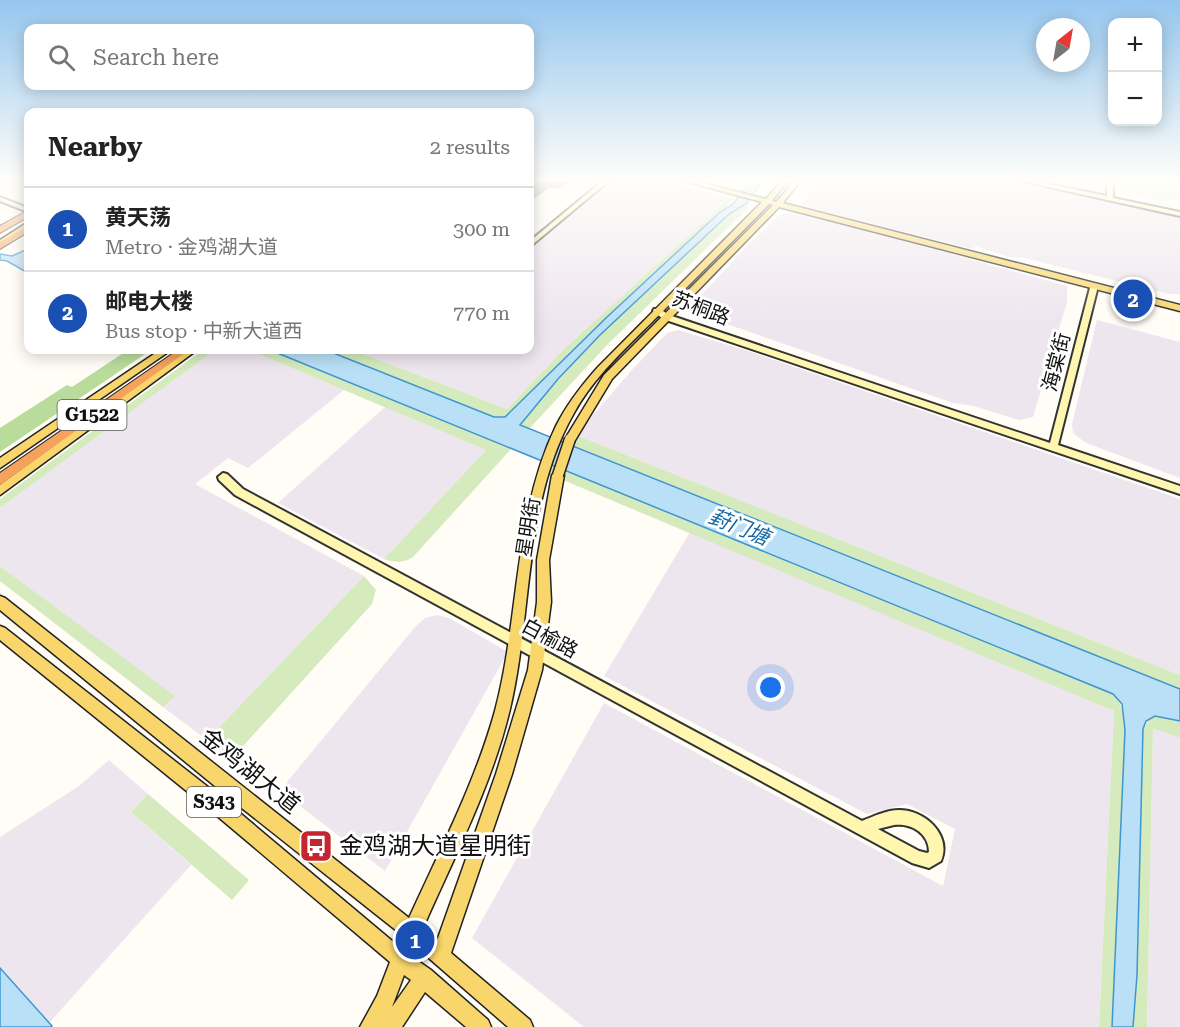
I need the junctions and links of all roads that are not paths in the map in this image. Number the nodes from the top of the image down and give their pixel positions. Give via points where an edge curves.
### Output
1 (550, 227) edge
2 (747, 227) edge
3 (751, 227) edge
4 (872, 227) edge
5 (878, 227) edge
6 (24, 228) edge
7 (534, 241) edge
8 (0, 243) edge
9 (1094, 286) junction
10 (1180, 303) edge
11 (1180, 308) edge
12 (657, 311) junction
13 (668, 315) junction
14 (160, 354) edge
15 (167, 354) edge
16 (178, 354) edge
17 (187, 354) edge
18 (1054, 445) junction
19 (0, 464) edge
20 (0, 470) edge
21 (551, 472) junction
22 (223, 477) dead end
23 (0, 480) edge
24 (1180, 484) edge
25 (0, 490) edge
26 (1180, 490) edge
27 (0, 602) edge
28 (0, 632) edge
29 (515, 641) junction
30 (537, 653) junction
31 (862, 828) junction
32 (413, 932) junction
33 (441, 956) junction
34 (401, 958) junction
35 (424, 977) junction
36 (370, 1027) edge
37 (390, 1027) edge
38 (481, 1027) edge
39 (523, 1027) edge

1 - 7 street
2 - 12 main road, 星明街
3 - 13 main road, 星明街
4 - 9 main road
5 - 10 main road
6 - 8 highway
9 - 11 main road
9 - 18 street, 海棠街
12 - 13 street, 苏桐路
12 - 21 main road, 星明街 via 590,382 558,435
13 - 18 street, 苏桐路
13 - 21 main road, 星明街, bridge via 608,377
14 - 19 main road
15 - 20 highway, G1522
16 - 23 highway, G1522
17 - 25 main road
18 - 24 street, 苏桐路
18 - 26 street, 苏桐路
21 - 29 main road, 星明街 via 526,541
21 - 30 main road, 星明街 via 543,560 544,602
22 - 29 street, 白榆路 via 239,492
27 - 32 main road, 金鸡湖大道 / S343
28 - 34 main road, S343
29 - 30 street, 白榆路
29 - 32 main road, 星明街 via 510,679 496,728 468,805
30 - 31 street, 白榆路
30 - 33 main road, 星明街 via 536,670 504,774
31 - 31 street, 白榆路 via 924,861 936,856 937,845 932,835 909,819 896,817
32 - 33 main road, 金鸡湖大道 / S343
32 - 34 main road, 星明街
33 - 35 street
33 - 39 main road, 金鸡湖大道 / S343
34 - 35 main road, S343
34 - 36 main road, 星明街 via 383,1010
35 - 37 main road
35 - 38 main road, S343

